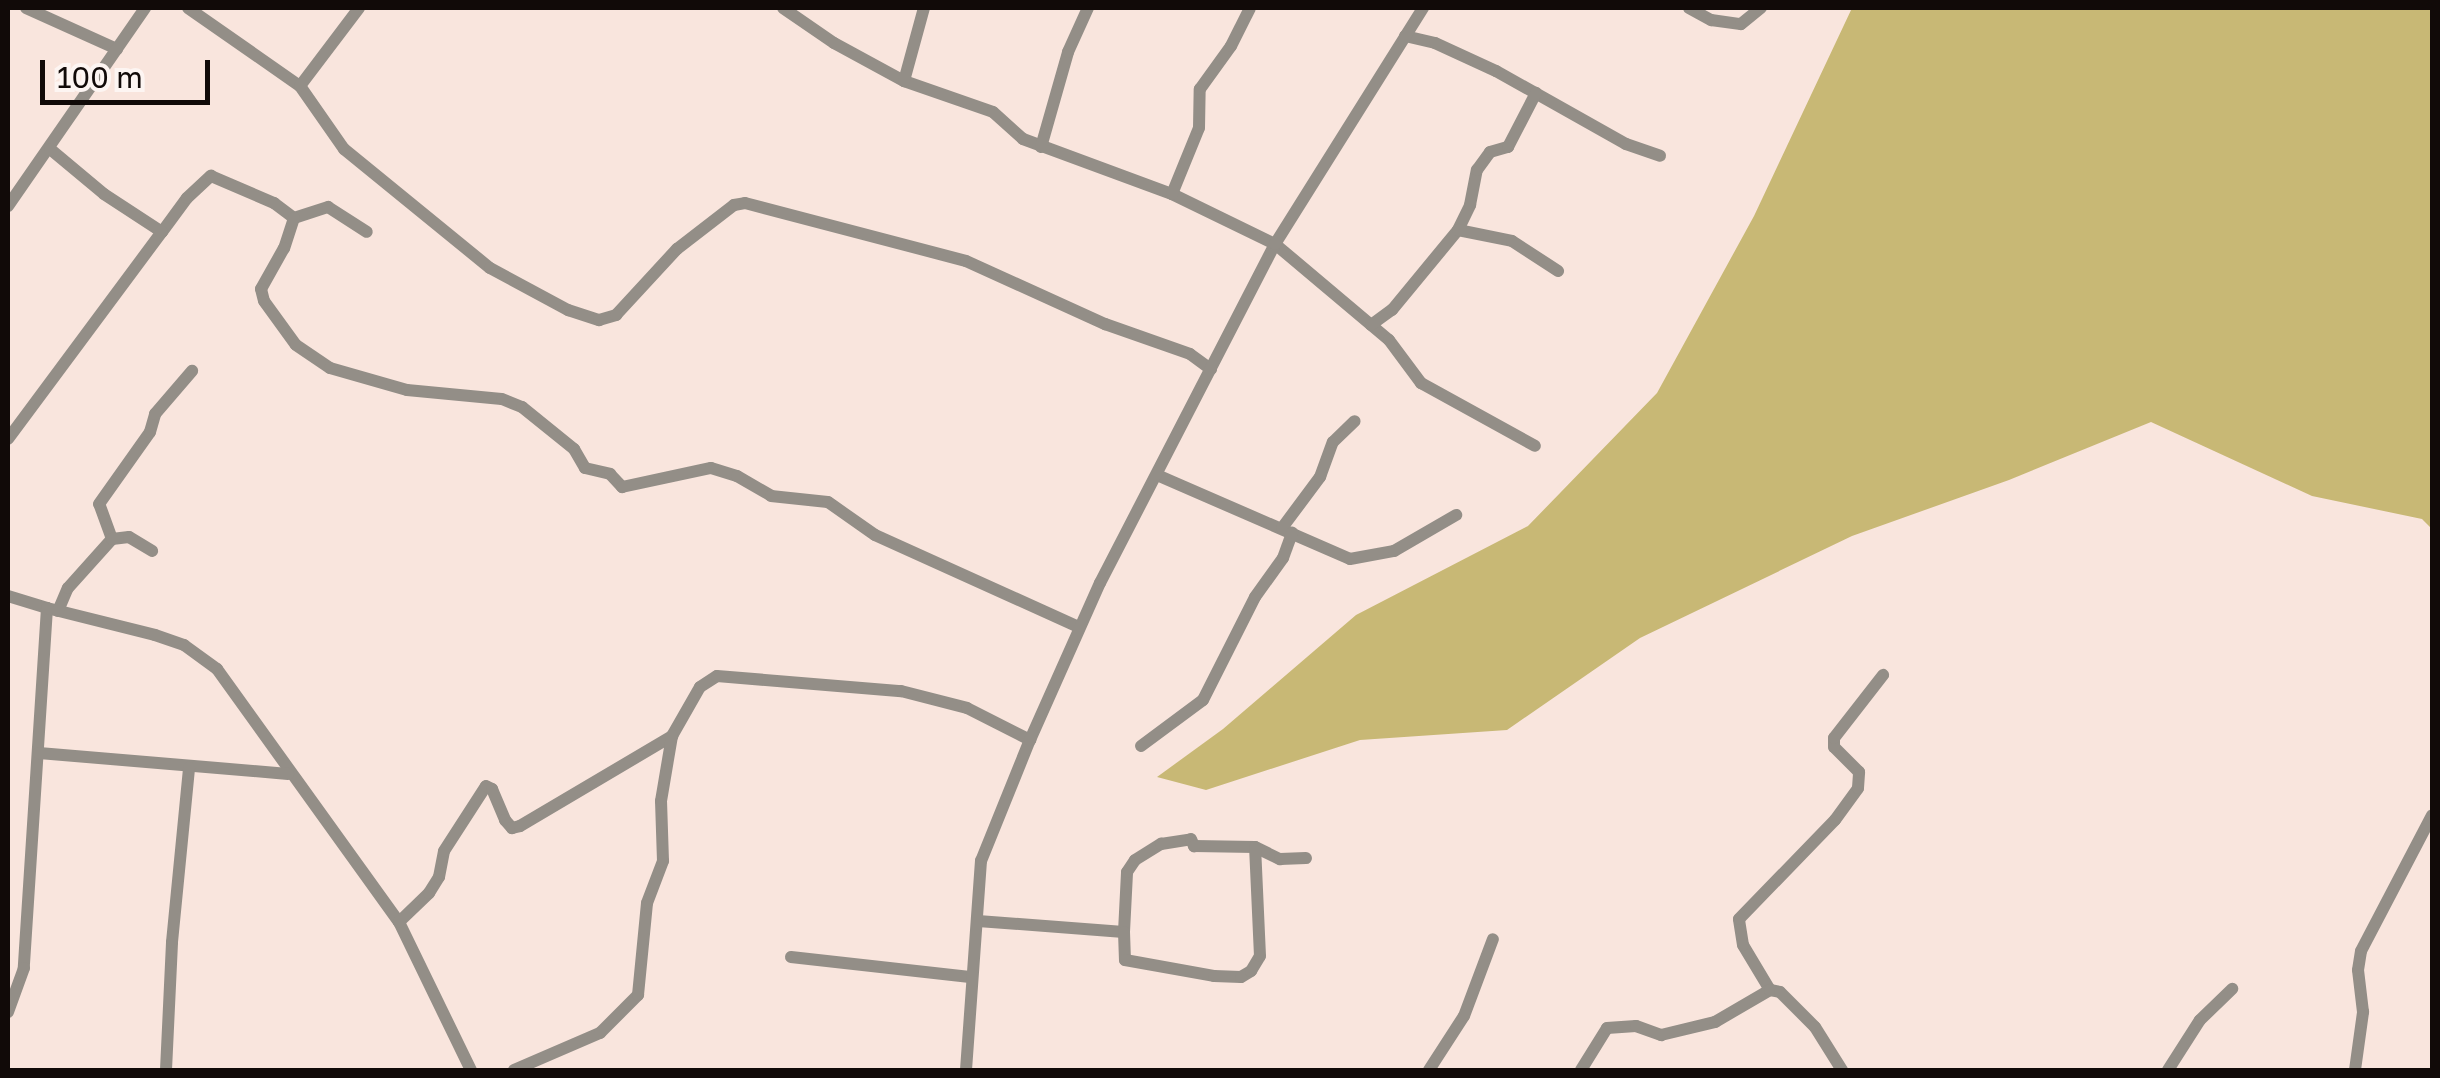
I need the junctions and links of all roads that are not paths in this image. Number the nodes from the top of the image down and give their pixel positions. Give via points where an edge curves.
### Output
1 (26, 8) edge
2 (145, 8) edge
3 (188, 8) edge
4 (359, 8) edge
5 (783, 8) edge
6 (924, 8) edge
7 (1088, 8) edge
8 (1250, 8) edge
9 (1423, 8) edge
10 (1690, 8) edge
11 (1761, 8) edge
12 (1404, 36) junction
13 (117, 50) junction
14 (904, 81) junction
15 (300, 86) junction
16 (1536, 93) junction
17 (1041, 146) junction
18 (50, 149) junction
19 (1660, 156) dead end
20 (1172, 194) junction
21 (8, 206) edge
22 (294, 218) junction
23 (1458, 230) junction
24 (162, 232) junction
25 (367, 232) dead end
26 (1275, 244) junction
27 (1558, 271) dead end
28 (1372, 325) junction
29 (1211, 369) junction
30 (192, 371) dead end
31 (1355, 422) dead end
32 (8, 439) edge
33 (1535, 446) dead end
34 (1157, 475) junction
35 (1456, 515) dead end
36 (1287, 531) junction
37 (112, 539) junction
38 (152, 551) dead end
39 (8, 596) edge
40 (53, 609) junction
41 (1080, 628) junction
42 (1883, 676) dead end
43 (672, 736) junction
44 (1030, 740) junction
45 (1141, 746) dead end
46 (39, 753) junction
47 (189, 768) junction
48 (288, 774) junction
49 (2432, 815) edge
50 (1255, 848) junction
51 (1306, 858) dead end
52 (978, 920) junction
53 (399, 922) junction
54 (1124, 932) junction
55 (1493, 940) dead end
56 (791, 958) dead end
57 (970, 977) junction
58 (2232, 989) dead end
59 (1770, 990) junction
60 (8, 1012) edge
61 (166, 1070) edge
62 (471, 1070) edge
63 (514, 1070) edge
64 (966, 1070) edge
65 (1429, 1070) edge
66 (1581, 1070) edge
67 (1842, 1070) edge
68 (2168, 1070) edge
69 (2355, 1070) edge

1 - 13 street
2 - 13 street
3 - 15 street
4 - 15 street
5 - 14 street
6 - 14 street
7 - 17 street
8 - 20 street via 1200,88 1199,128
9 - 12 street
10 - 11 street via 1710,20 1741,24
12 - 16 street via 1435,43
12 - 26 street
13 - 18 street
14 - 17 street via 993,112
15 - 29 street via 344,149 490,268 599,320 616,315 677,249 744,204 966,261 1104,324 1190,354
16 - 19 street
16 - 23 street via 1508,147 1490,152 1477,170
17 - 20 street
18 - 21 street
18 - 24 street
20 - 26 street
22 - 24 street via 211,176
22 - 25 street via 328,208
22 - 41 street via 261,289 264,302 296,345 330,368 407,390 522,407 574,449 585,468 606,472 622,486 712,468 771,496 828,502 875,536
23 - 27 street via 1512,240
23 - 28 street
24 - 32 street
26 - 28 street
26 - 29 street
28 - 33 street via 1426,386
29 - 34 street
30 - 37 street via 99,504
31 - 36 street via 1333,442
34 - 36 street
34 - 41 street
35 - 36 street via 1394,551 1357,559
36 - 45 street via 1283,558 1255,597 1203,700
37 - 38 street via 129,537
37 - 40 street
39 - 40 street
40 - 46 street via 41,652
40 - 48 street via 155,635 197,654 227,682
41 - 44 street
42 - 59 street via 1834,738 1834,747 1859,772 1858,788 1739,919 1743,945
43 - 44 street via 700,686 716,676 737,676 902,691 967,708
43 - 53 street via 520,826 505,820 486,786 444,850 430,893
43 - 63 street via 661,801 663,861 647,904 638,995 600,1033
44 - 52 street via 987,841
46 - 47 street
46 - 60 street via 24,968
47 - 48 street
47 - 61 street
48 - 53 street
49 - 69 street via 2361,951 2363,1012
50 - 51 street via 1280,859
50 - 54 street via 1194,846 1190,838 1161,844 1135,860 1123,886
50 - 54 street via 1261,929 1260,956 1251,971 1214,976 1125,960
52 - 54 street
52 - 57 street
53 - 62 street
55 - 65 street via 1464,1016
56 - 57 street
57 - 64 street
58 - 68 street via 2200,1020
59 - 66 street via 1715,1022 1661,1035 1636,1026 1607,1028
59 - 67 street via 1815,1028

